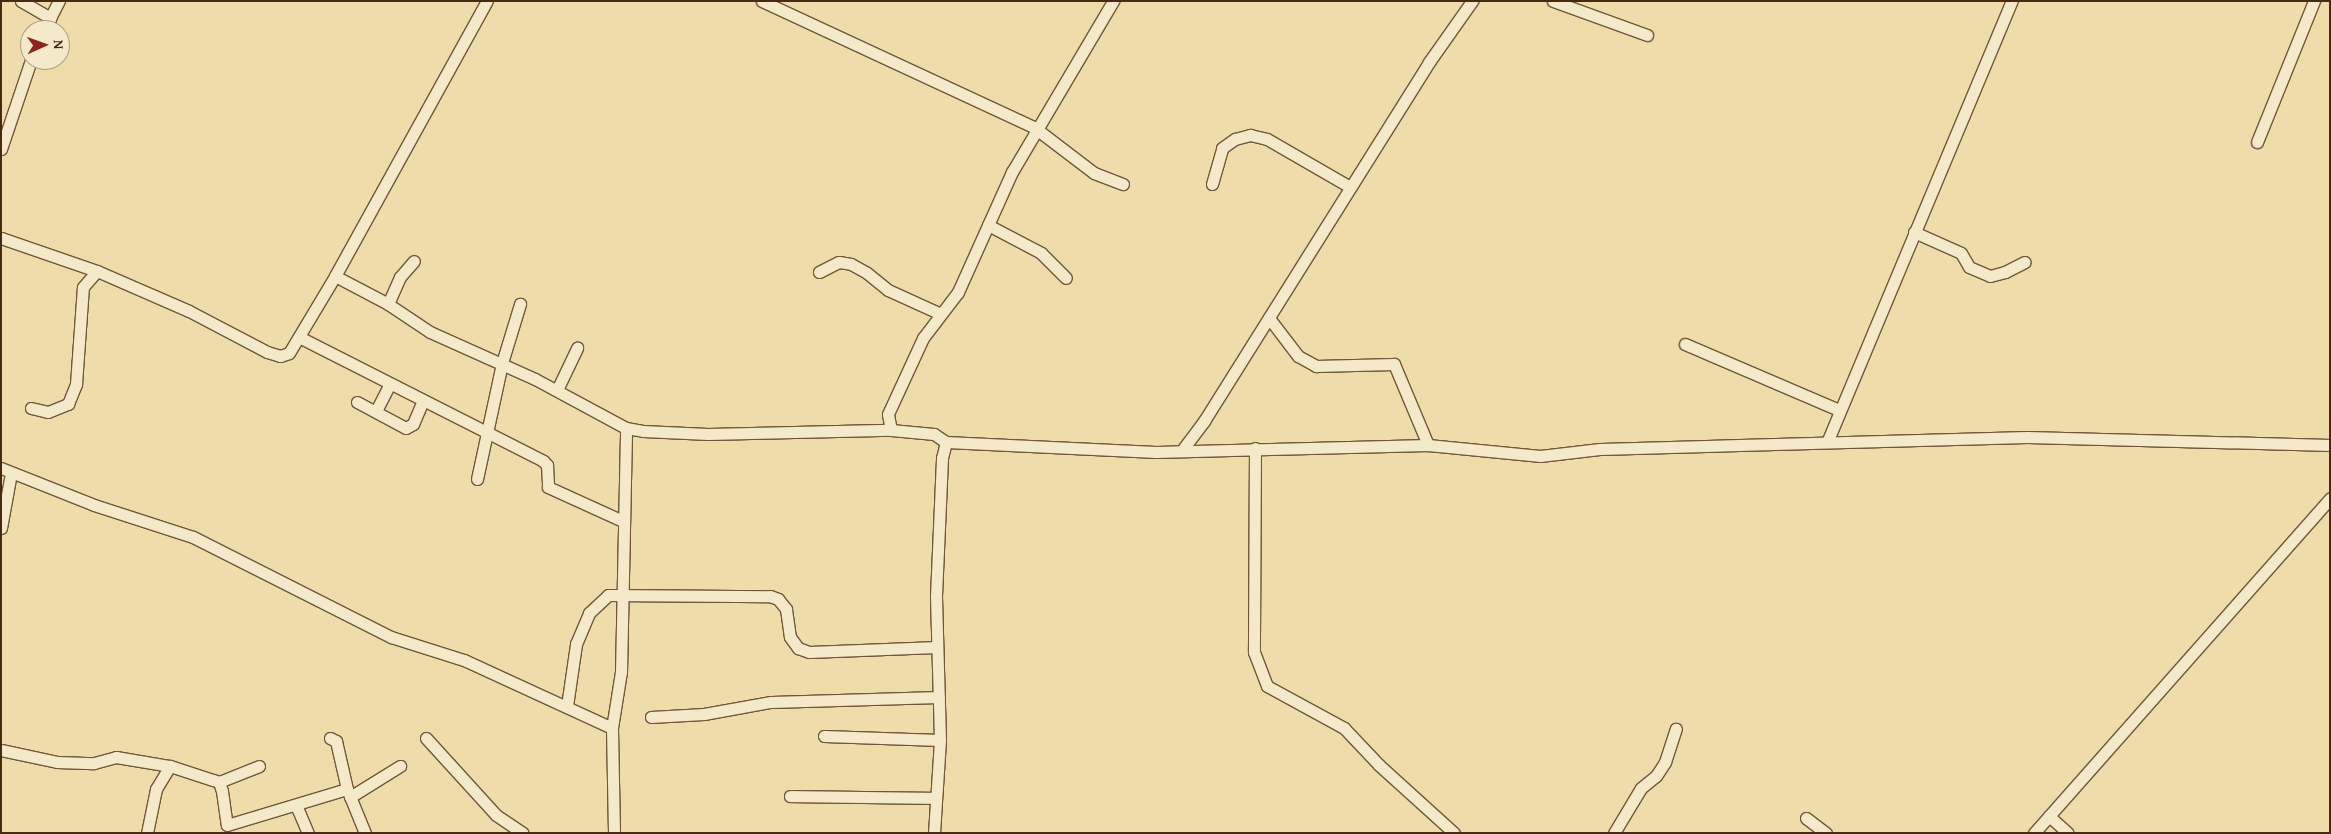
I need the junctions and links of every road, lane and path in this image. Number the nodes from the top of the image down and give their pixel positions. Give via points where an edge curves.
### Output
1 (21, 1) edge
2 (58, 1) edge
3 (487, 1) edge
4 (762, 1) edge
5 (1113, 1) edge
6 (1472, 1) edge
7 (1553, 1) edge
8 (2012, 1) edge
9 (2314, 1) edge
10 (50, 18) joint
11 (1647, 36) dead end
12 (27, 70) edge
13 (5, 121) edge
14 (1035, 128) junction
15 (2257, 142) dead end
16 (1, 149) edge
17 (1123, 184) dead end
18 (1212, 184) dead end
19 (1350, 187) junction
20 (988, 225) junction
21 (1914, 232) junction
22 (1, 238) edge
23 (414, 262) dead end
24 (2025, 262) dead end
25 (96, 271) junction
26 (820, 272) dead end
27 (335, 276) junction
28 (1066, 278) dead end
29 (388, 304) junction
30 (520, 304) dead end
31 (941, 314) junction
32 (1269, 318) junction
33 (299, 337) junction
34 (1685, 344) dead end
35 (577, 348) dead end
36 (502, 363) junction
37 (390, 384) junction
38 (556, 390) junction
39 (423, 401) junction
40 (357, 402) dead end
41 (31, 408) dead end
42 (1839, 410) junction
43 (376, 411) junction
44 (626, 428) junction
45 (892, 430) junction
46 (488, 434) junction
47 (1828, 440) junction
48 (946, 442) junction
49 (1428, 444) junction
50 (2330, 445) edge
51 (1255, 448) junction
52 (1183, 449) junction
53 (6, 470) edge
54 (477, 479) dead end
55 (2330, 498) edge
56 (624, 521) junction
57 (1, 528) edge
58 (622, 597) junction
59 (937, 647) junction
60 (939, 697) junction
61 (567, 706) junction
62 (651, 717) dead end
63 (612, 728) junction
64 (1676, 729) dead end
65 (824, 736) dead end
66 (330, 738) dead end
67 (426, 738) dead end
68 (940, 740) junction
69 (1, 750) edge
70 (170, 766) junction
71 (259, 766) dead end
72 (400, 766) dead end
73 (219, 782) junction
74 (349, 793) junction
75 (790, 796) dead end
76 (936, 798) junction
77 (296, 805) junction
78 (2049, 816) junction
79 (1806, 818) dead end
80 (1453, 832) edge
81 (147, 833) edge
82 (308, 833) edge
83 (365, 833) edge
84 (524, 833) edge
85 (614, 833) edge
86 (934, 833) edge
87 (1614, 833) edge
88 (1826, 833) edge
89 (2034, 833) edge
90 (2068, 833) edge

1 - 10 street
2 - 10 street
3 - 27 street
4 - 14 street
5 - 14 street
6 - 19 street
7 - 11 street
8 - 21 street
9 - 15 street
12 - 13 street
13 - 16 street
14 - 17 street via 1094,173
14 - 20 street
18 - 19 street via 1222,148 1235,139 1250,135 1267,139
19 - 32 street
20 - 28 street via 1041,254
20 - 31 street via 958,292
21 - 24 street via 1961,253 1968,267 1990,276
21 - 42 street
22 - 25 street
23 - 29 street via 400,277
25 - 33 street via 189,312 267,352 280,356 289,353
25 - 41 street via 83,288 76,384 68,404 48,412
26 - 31 street via 839,262 852,264 888,290
27 - 29 street
27 - 33 street
29 - 36 street via 430,332
30 - 36 street
31 - 45 street via 923,338 888,414
32 - 49 street via 1298,356 1316,366 1394,364
32 - 52 street
33 - 37 street
34 - 42 street
35 - 38 street
36 - 38 street
36 - 46 street
37 - 39 street
37 - 43 street
38 - 44 street
39 - 43 street via 410,427 402,427
39 - 46 street
40 - 43 street
42 - 47 street
44 - 45 street via 708,434
44 - 56 street
45 - 48 street via 934,434
46 - 54 street
46 - 56 street via 543,461 546,483 554,491
47 - 49 street via 1600,449 1540,456
47 - 50 street via 2027,437
48 - 52 street via 1156,452
48 - 59 street via 942,458
49 - 51 street
51 - 52 street
51 - 80 street via 1254,652 1267,686 1344,728 1379,765
53 - 57 street
53 - 61 street via 193,537 390,638 464,660
55 - 78 street
56 - 58 street
58 - 59 street via 770,596 778,599 786,609 790,637 798,648 809,652
58 - 61 street via 608,596 589,613 576,644
58 - 63 street via 621,672
59 - 60 street
60 - 62 street via 771,702 704,714
60 - 68 street
61 - 63 street
63 - 85 street
64 - 87 street via 1665,762 1656,776 1641,788
65 - 68 street
66 - 74 street via 336,741
67 - 84 street via 496,815
68 - 76 street
69 - 70 street via 57,762 94,763 116,757
70 - 73 street
70 - 81 street via 156,789
71 - 73 street
72 - 74 street
73 - 77 street via 227,825
74 - 77 street
74 - 83 street
75 - 76 street
76 - 86 street
77 - 82 street
78 - 89 street
78 - 90 street
79 - 88 street

